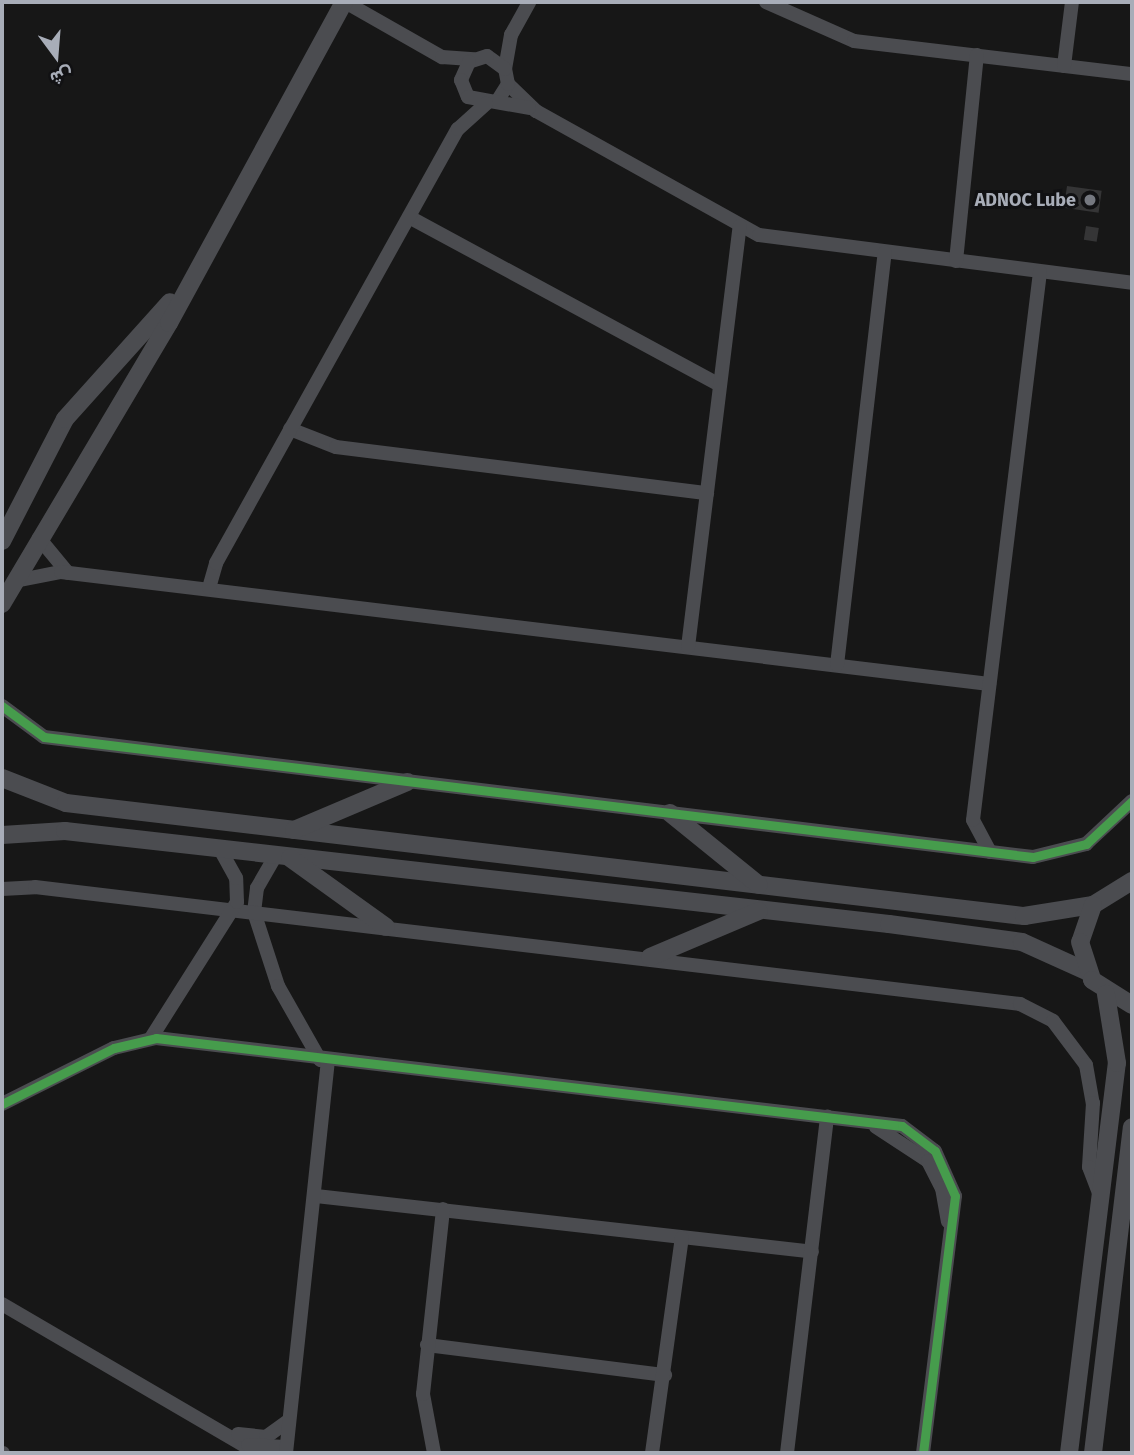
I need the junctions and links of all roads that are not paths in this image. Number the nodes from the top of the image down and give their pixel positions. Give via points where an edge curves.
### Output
1 (345, 2) edge
2 (530, 2) edge
3 (766, 2) edge
4 (1072, 2) edge
5 (511, 36) junction
6 (977, 55) junction
7 (442, 57) junction
8 (480, 58) junction
9 (1065, 66) junction
10 (1132, 74) edge
11 (507, 76) junction
12 (463, 89) junction
13 (492, 102) junction
14 (536, 110) junction
15 (458, 129) junction
16 (409, 217) junction
17 (740, 226) junction
18 (886, 253) junction
19 (956, 261) junction
20 (193, 271) junction
21 (1040, 272) junction
22 (1132, 283) edge
23 (720, 386) junction
24 (290, 429) junction
25 (707, 493) junction
26 (39, 538) junction
27 (2, 541) edge
28 (68, 573) junction
29 (15, 581) junction
30 (209, 588) junction
31 (2, 604) edge
32 (688, 647) junction
33 (837, 665) junction
34 (989, 684) junction
35 (2, 706) edge
36 (2, 778) edge
37 (407, 782) junction
38 (1132, 802) edge
39 (670, 814) junction
40 (973, 820) junction
41 (292, 831) junction
42 (2, 835) edge
43 (948, 847) junction
44 (220, 849) junction
45 (990, 852) junction
46 (281, 855) junction
47 (1132, 881) edge
48 (760, 885) junction
49 (2, 890) edge
50 (1093, 905) junction
51 (233, 910) junction
52 (761, 910) junction
53 (254, 912) junction
54 (386, 928) junction
55 (650, 957) junction
56 (1086, 971) junction
57 (1106, 994) junction
58 (1132, 1005) edge
59 (151, 1038) junction
60 (324, 1060) junction
61 (2, 1104) edge
62 (827, 1116) junction
63 (1132, 1127) edge
64 (316, 1196) junction
65 (1101, 1198) junction
66 (443, 1209) junction
67 (682, 1238) junction
68 (812, 1252) junction
69 (2, 1304) edge
70 (427, 1345) junction
71 (665, 1375) junction
72 (288, 1422) junction
73 (220, 1426) junction
74 (658, 1430) junction
75 (252, 1449) edge
76 (286, 1450) edge
77 (434, 1453) edge
78 (652, 1453) edge
79 (659, 1453) edge
80 (787, 1453) edge
81 (923, 1453) edge
82 (1069, 1453) edge
83 (1093, 1453) edge

1 - 7 street
1 - 20 street
2 - 5 street
3 - 6 street via 838,37
4 - 9 street
5 - 8 street
5 - 11 street
6 - 9 street
6 - 19 street
7 - 8 street
7 - 12 street
8 - 11 street
8 - 12 street via 464,67
9 - 10 street
11 - 13 street
11 - 14 street
12 - 13 street
12 - 15 street
13 - 14 street
13 - 15 street
14 - 17 street
15 - 16 street
16 - 23 street
16 - 24 street
17 - 18 street via 779,240
17 - 23 street
18 - 19 street
18 - 33 street
19 - 21 street
20 - 26 street
20 - 27 street via 71,412
21 - 22 street
21 - 34 street
23 - 25 street
24 - 25 street via 336,447
24 - 30 street via 216,563
25 - 32 street
26 - 28 street
26 - 29 street
28 - 29 street
28 - 30 street
29 - 31 street
30 - 32 street
32 - 33 street
33 - 34 street
34 - 40 street
35 - 37 street via 44,737
36 - 41 street via 52,801
37 - 39 street
37 - 41 street
38 - 45 street via 1106,831 1066,853 1033,858
39 - 43 street
39 - 48 street
40 - 43 street
40 - 45 street
41 - 48 street
42 - 44 street via 65,831
43 - 45 street
44 - 46 street
44 - 51 street via 236,878
46 - 52 street
46 - 53 street via 257,887
46 - 54 street
47 - 50 street
48 - 50 street via 1024,916
49 - 51 street via 35,887
50 - 56 street via 1080,942
51 - 53 street
51 - 59 street
52 - 55 street
52 - 56 street via 1022,942
53 - 54 street
53 - 60 street via 283,995
54 - 55 street
55 - 65 street via 998,999 1037,1011 1066,1034 1086,1065 1093,1103 1089,1167
56 - 57 street
57 - 58 street
57 - 65 street via 1118,1050
59 - 60 street
59 - 61 street via 114,1048
60 - 62 street
60 - 64 street
62 - 68 street
62 - 81 street via 855,1120 904,1140 934,1170 947,1209 947,1260
63 - 83 street
64 - 66 street
64 - 72 street
65 - 82 street
66 - 67 street
66 - 70 street
67 - 68 street
67 - 71 street
68 - 80 street
69 - 73 street
70 - 71 street
70 - 77 street via 423,1405
71 - 74 street
72 - 73 street via 260,1438
72 - 76 street
73 - 75 street
74 - 78 street
74 - 79 street
75 - 76 street

